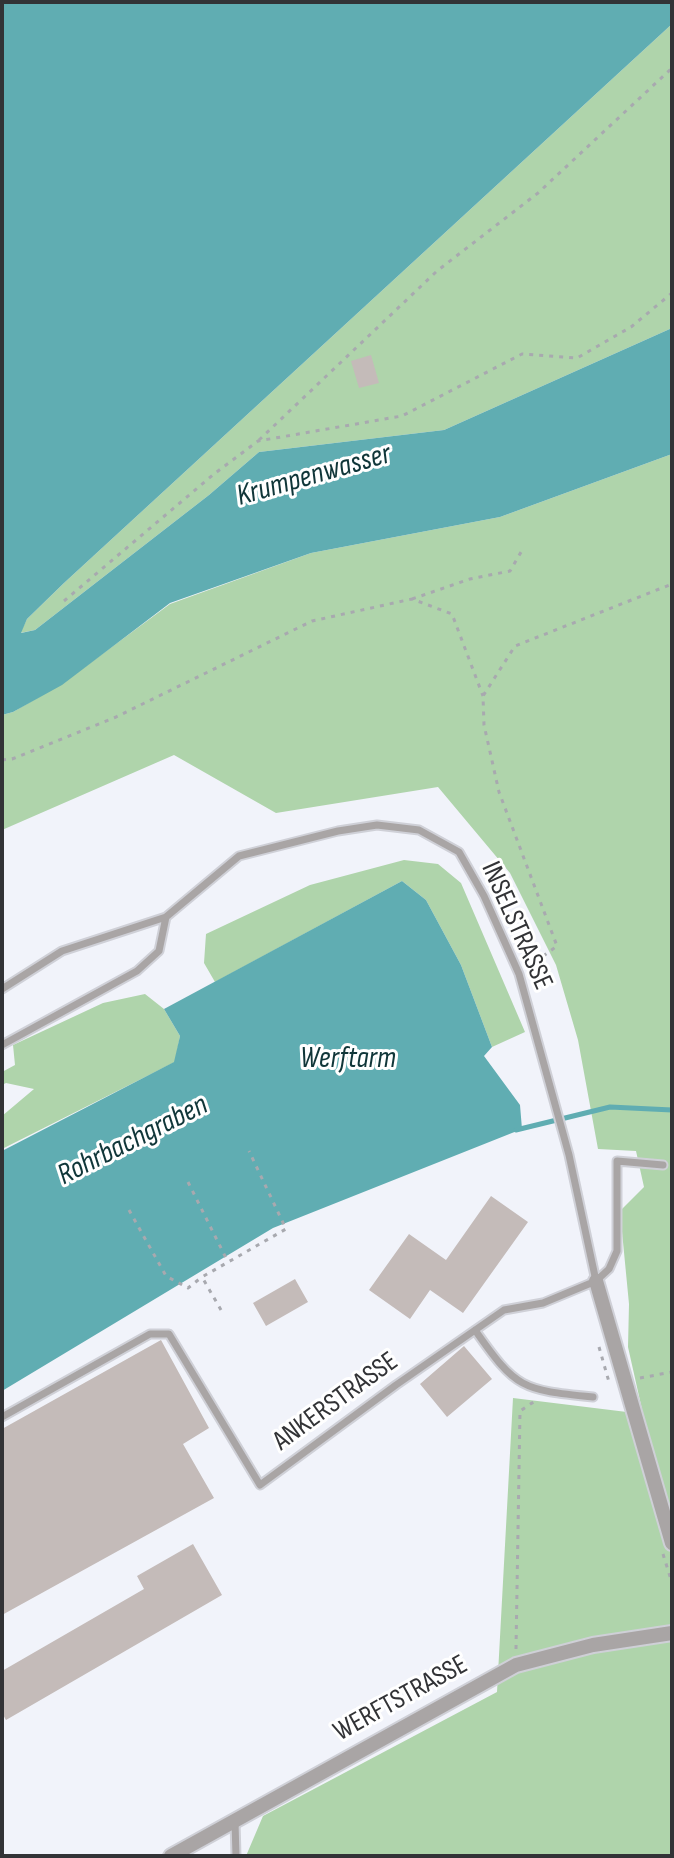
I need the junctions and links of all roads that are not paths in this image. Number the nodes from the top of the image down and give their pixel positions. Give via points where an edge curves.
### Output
1 (166, 917) junction
2 (2, 989) edge
3 (2, 1045) edge
4 (663, 1165) dead end
5 (596, 1281) junction
6 (475, 1330) junction
7 (593, 1397) dead end
8 (2, 1417) edge
9 (672, 1543) edge
10 (672, 1633) edge
11 (235, 1821) junction
12 (171, 1856) edge
13 (236, 1856) edge

1 - 2 lane, INSELSTRASSE via 62,951
1 - 3 lane via 159,951 137,971
1 - 5 lane, INSELSTRASSE via 239,856 338,831 377,825 419,830 459,852 519,974 569,1155
4 - 5 lane via 617,1161 617,1251
5 - 6 lane, ANKERSTRASSE via 543,1303 504,1310
5 - 9 street
6 - 7 lane via 519,1383 548,1393
6 - 8 lane, ANKERSTRASSE via 260,1485 169,1334 150,1334
10 - 11 street, WERFTSTRASSE via 593,1645 516,1665
11 - 12 street, WERFTSTRASSE
11 - 13 lane

